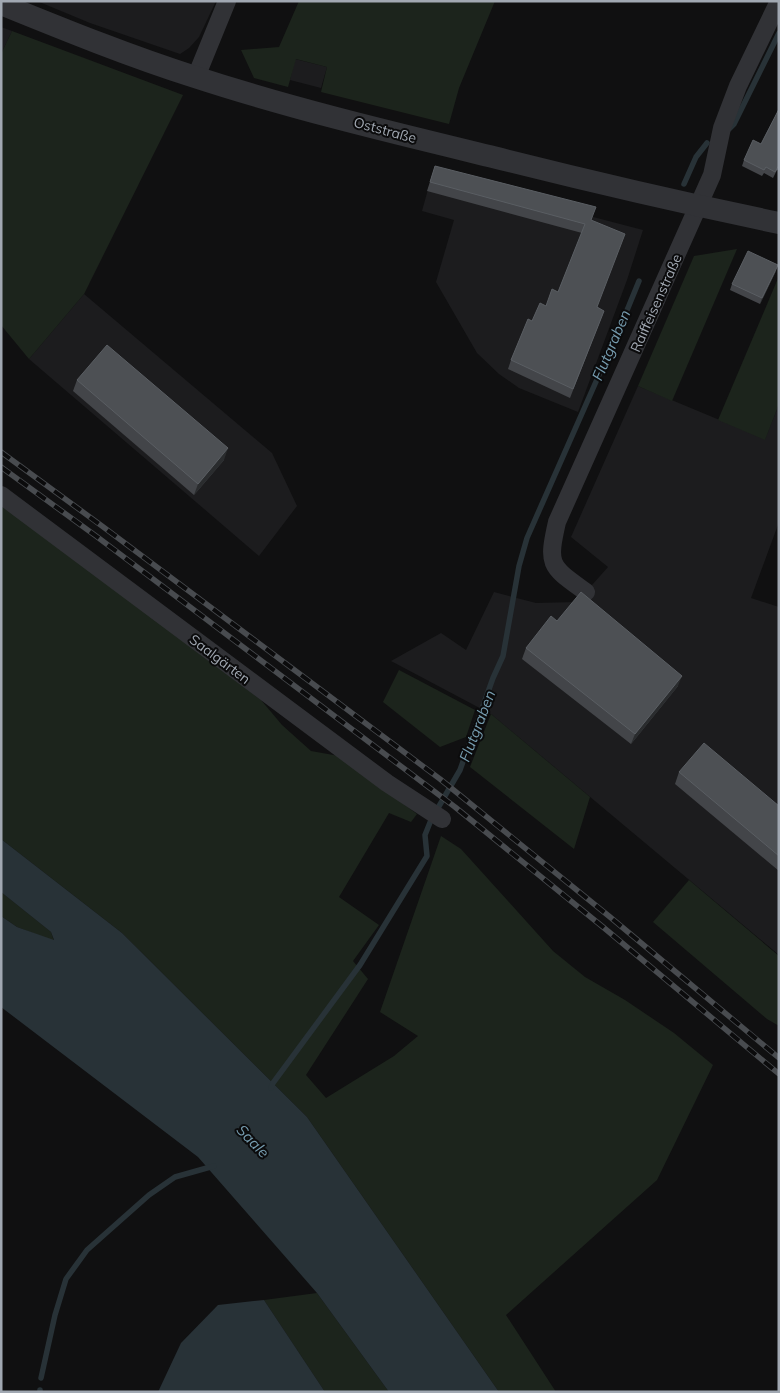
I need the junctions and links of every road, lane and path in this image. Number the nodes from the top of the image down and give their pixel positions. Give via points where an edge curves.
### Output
1 (227, 1) edge
2 (779, 1) edge
3 (1, 4) edge
4 (196, 77) junction
5 (699, 207) junction
6 (779, 223) edge
7 (1, 495) edge
8 (586, 592) dead end
9 (442, 819) dead end

1 - 4 street
2 - 5 street, Raiffeisenstraße via 738,86 722,128 712,175
3 - 4 street, Oststraße via 100,44
4 - 5 street, Oststraße via 428,142
5 - 6 street, Oststraße
5 - 8 street, Raiffeisenstraße via 558,522 552,548 553,564
7 - 9 street, Saalgärten via 387,783

